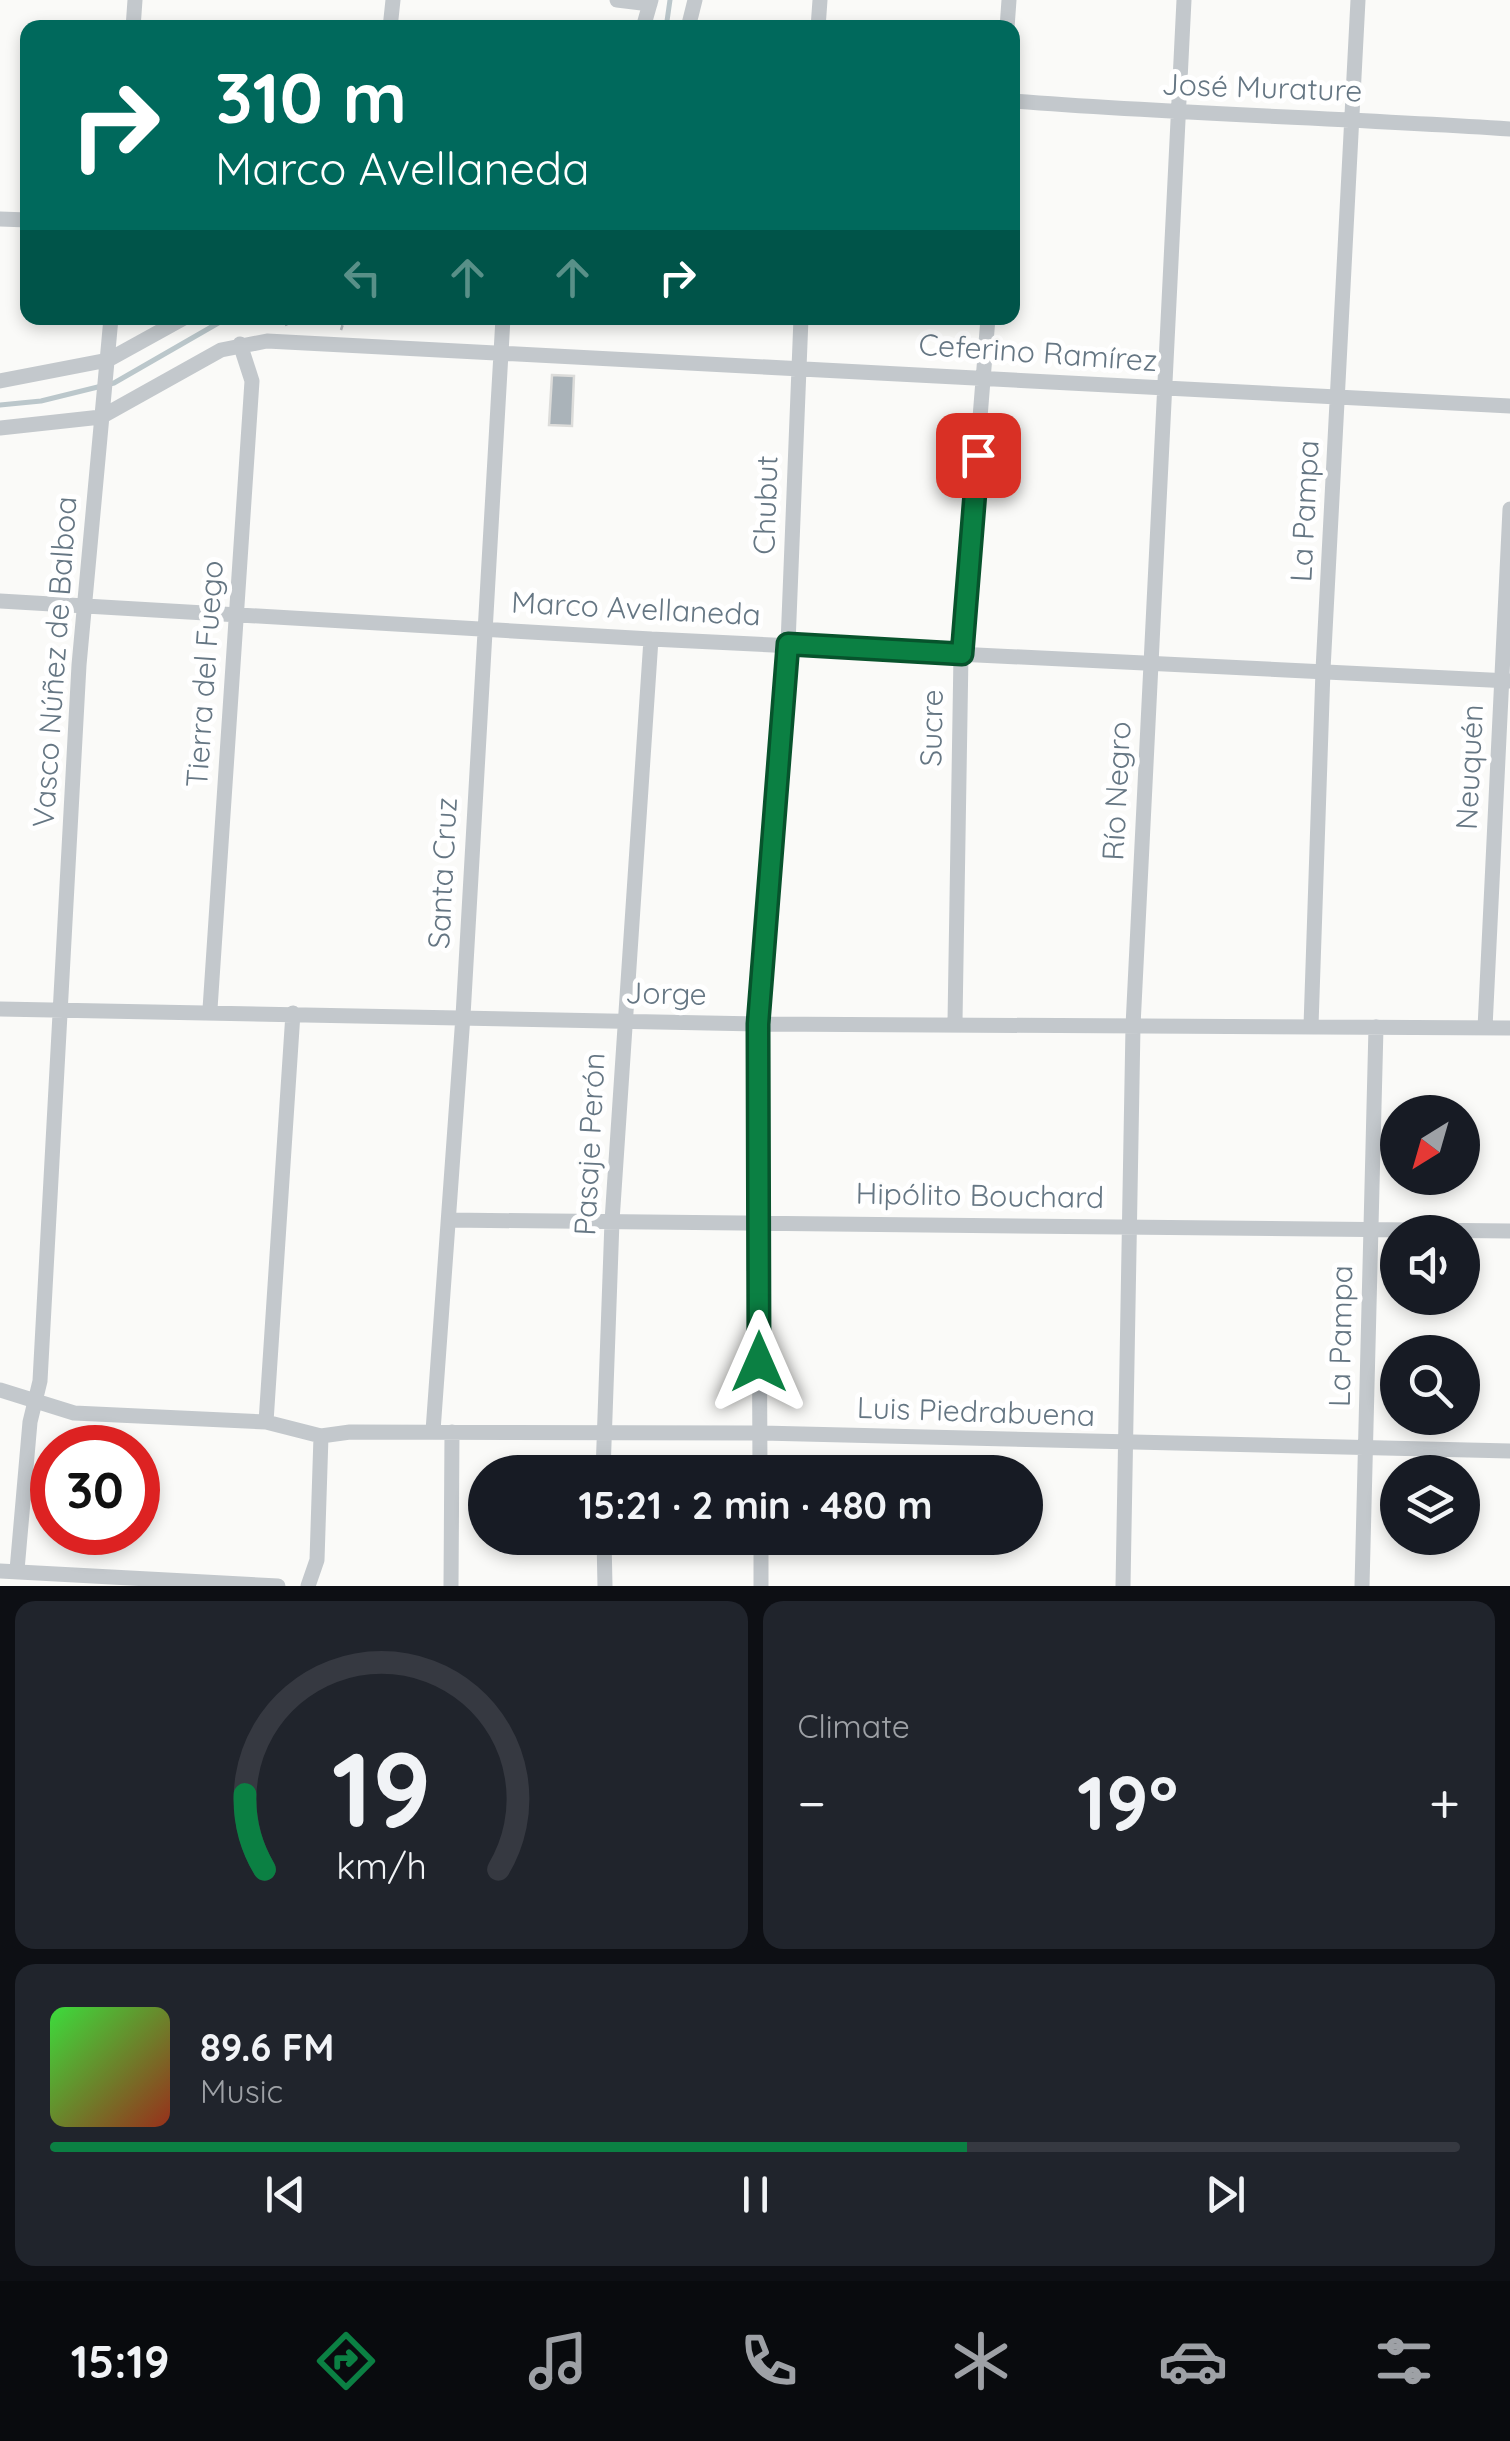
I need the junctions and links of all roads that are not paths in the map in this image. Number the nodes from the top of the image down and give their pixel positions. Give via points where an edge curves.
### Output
1 (617, 0) edge
2 (1184, 0) edge
3 (1358, 0) edge
4 (651, 2) edge
5 (1020, 102) edge
6 (1179, 114) junction
7 (1352, 118) junction
8 (1510, 129) edge
9 (111, 325) edge
10 (173, 325) edge
11 (503, 325) edge
12 (801, 325) edge
13 (988, 325) edge
14 (240, 344) junction
15 (502, 351) junction
16 (107, 366) junction
17 (798, 368) junction
18 (984, 376) junction
19 (0, 380) edge
20 (1165, 389) junction
21 (1339, 397) junction
22 (1510, 406) edge
23 (102, 411) junction
24 (0, 428) edge
25 (1510, 508) edge
26 (0, 601) edge
27 (84, 607) junction
28 (237, 614) junction
29 (484, 629) junction
30 (651, 639) junction
31 (788, 644) junction
32 (962, 654) junction
33 (1151, 664) junction
34 (1323, 670) junction
35 (1506, 681) edge
36 (0, 1009) edge
37 (60, 1010) junction
38 (210, 1010) junction
39 (293, 1013) junction
40 (463, 1016) junction
41 (624, 1020) junction
42 (955, 1022) junction
43 (758, 1024) junction
44 (1132, 1026) junction
45 (1310, 1026) junction
46 (1376, 1027) junction
47 (1485, 1028) junction
48 (1510, 1028) edge
49 (449, 1220) junction
50 (758, 1220) junction
51 (612, 1221) junction
52 (1128, 1225) junction
53 (1370, 1228) junction
54 (1510, 1231) edge
55 (0, 1390) edge
56 (34, 1404) junction
57 (266, 1422) junction
58 (433, 1431) junction
59 (452, 1432) junction
60 (760, 1432) junction
61 (604, 1434) junction
62 (321, 1436) junction
63 (1125, 1444) junction
64 (1366, 1449) junction
65 (1510, 1451) edge
66 (603, 1455) edge
67 (760, 1455) edge
68 (604, 1555) edge
69 (760, 1555) edge
70 (8, 1571) edge
71 (278, 1586) edge
72 (308, 1586) edge
73 (451, 1586) edge
74 (605, 1586) edge
75 (761, 1586) edge
76 (1123, 1586) edge
77 (1362, 1586) edge

1 - 4 street
2 - 6 street, Río Negro
3 - 7 street, La Pampa
5 - 6 street, José Murature
6 - 7 street, José Murature
6 - 20 street, Río Negro
7 - 8 street, José Murature
7 - 21 street, La Pampa
9 - 16 street, Vasco Núñez de Balboa
10 - 16 street
11 - 15 street, Santa Cruz
12 - 17 street, Chubut
13 - 18 street, Sucre
14 - 15 street, Ceferino Ramírez
14 - 23 street, Ceferino Ramírez
14 - 28 street, Tierra del Fuego via 252,381
15 - 17 street, Ceferino Ramírez
15 - 29 street, Santa Cruz
16 - 19 street
16 - 23 street, Vasco Núñez de Balboa
17 - 18 street, Ceferino Ramírez
17 - 31 street, Chubut
18 - 20 street, Ceferino Ramírez
18 - 32 street, Sucre
20 - 21 street, Ceferino Ramírez
20 - 33 street, Río Negro
21 - 22 street, Ceferino Ramírez
21 - 34 street, La Pampa
23 - 24 street
23 - 27 street, Vasco Núñez de Balboa
25 - 35 street, Neuquén
26 - 27 street, Marco Avellaneda
27 - 28 street, Marco Avellaneda
27 - 37 street, Vasco Núñez de Balboa
28 - 29 street, Marco Avellaneda
28 - 38 street, Tierra del Fuego
29 - 30 street, Marco Avellaneda
29 - 40 street, Santa Cruz
30 - 31 street, Marco Avellaneda
30 - 41 street, Pasaje Perón
31 - 32 street, Marco Avellaneda
31 - 43 street, Chubut
32 - 33 street, Marco Avellaneda
32 - 42 street, Sucre
33 - 34 street, Marco Avellaneda
33 - 44 street, Río Negro
34 - 35 street, Marco Avellaneda
34 - 45 street, La Pampa
35 - 47 street, Neuquén
36 - 37 street, Jorge
37 - 38 street, Jorge
37 - 56 street, Vasco Núñez de Balboa
38 - 39 street, Jorge
39 - 40 street, Jorge
39 - 57 street
40 - 41 street, Jorge
40 - 49 street, Santa Cruz
41 - 43 street, Jorge
41 - 51 street, Pasaje Perón
42 - 43 street, Jorge
42 - 44 street, Jorge
43 - 50 street, Chubut
44 - 45 street, Jorge
44 - 52 street, Río Negro
45 - 46 street, Jorge
46 - 47 street, Jorge
46 - 53 street, La Pampa
47 - 48 street, Jorge
49 - 51 street, Hipólito Bouchard
49 - 58 street, Santa Cruz
50 - 51 street, Hipólito Bouchard
50 - 52 street, Hipólito Bouchard
50 - 60 street, Chubut
51 - 61 street, Pasaje Perón
52 - 53 street, Hipólito Bouchard
52 - 63 street, Río Negro
53 - 54 street, Hipólito Bouchard
53 - 64 street, La Pampa
55 - 56 street
56 - 57 street via 74,1413
56 - 70 street, Vasco Núñez de Balboa
57 - 62 street
58 - 59 street, Luis Piedrabuena
58 - 62 street, Luis Piedrabuena
59 - 61 street, Luis Piedrabuena
59 - 73 street
60 - 61 street, Luis Piedrabuena
60 - 63 street, Luis Piedrabuena
60 - 67 street, Chubut
61 - 66 street, Pasaje Perón
62 - 72 street via 317,1560
63 - 64 street, Luis Piedrabuena
63 - 76 street, Río Negro
64 - 65 street, Luis Piedrabuena
64 - 77 street, La Pampa
68 - 74 street
69 - 75 street
70 - 71 street

